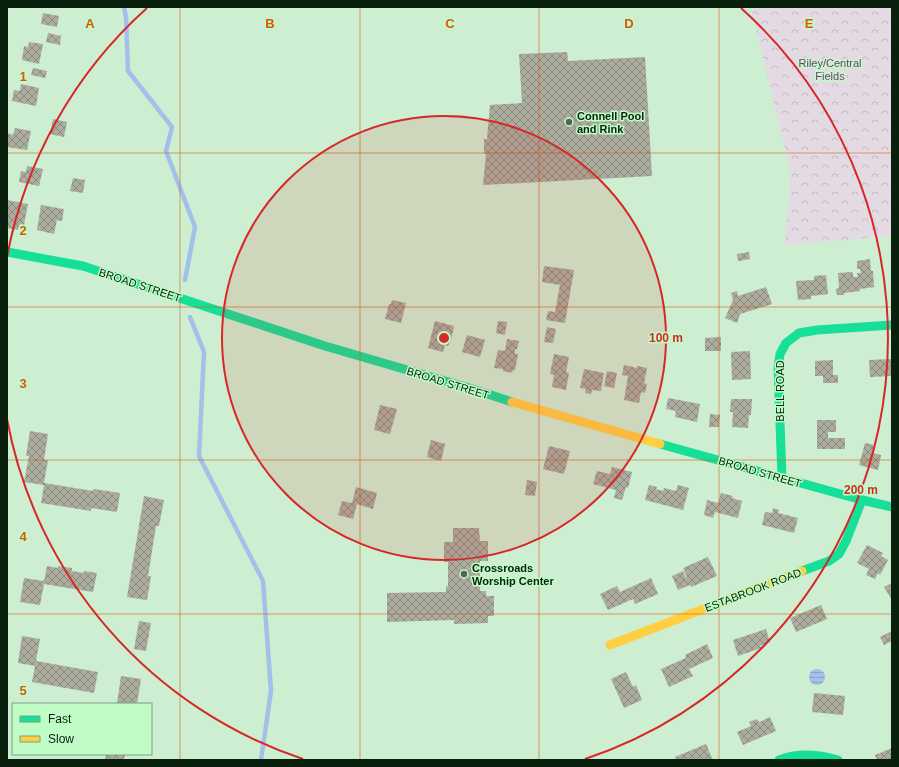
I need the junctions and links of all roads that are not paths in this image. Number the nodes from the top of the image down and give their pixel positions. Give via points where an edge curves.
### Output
1 (7, 252) edge
2 (892, 325) edge
3 (782, 478) junction
4 (862, 500) junction
5 (892, 506) edge
6 (610, 645) dead end
7 (779, 760) edge
8 (838, 760) edge

1 - 3 main road, BROAD STREET via 83,266 340,350 518,404
2 - 3 main road, BELL ROAD via 799,333 786,343 780,354 778,367
3 - 4 main road, BROAD STREET
4 - 5 main road, BROAD STREET
4 - 6 main road, ESTABROOK ROAD via 846,541 838,554 829,561
7 - 8 main road via 788,756 807,754 824,755

